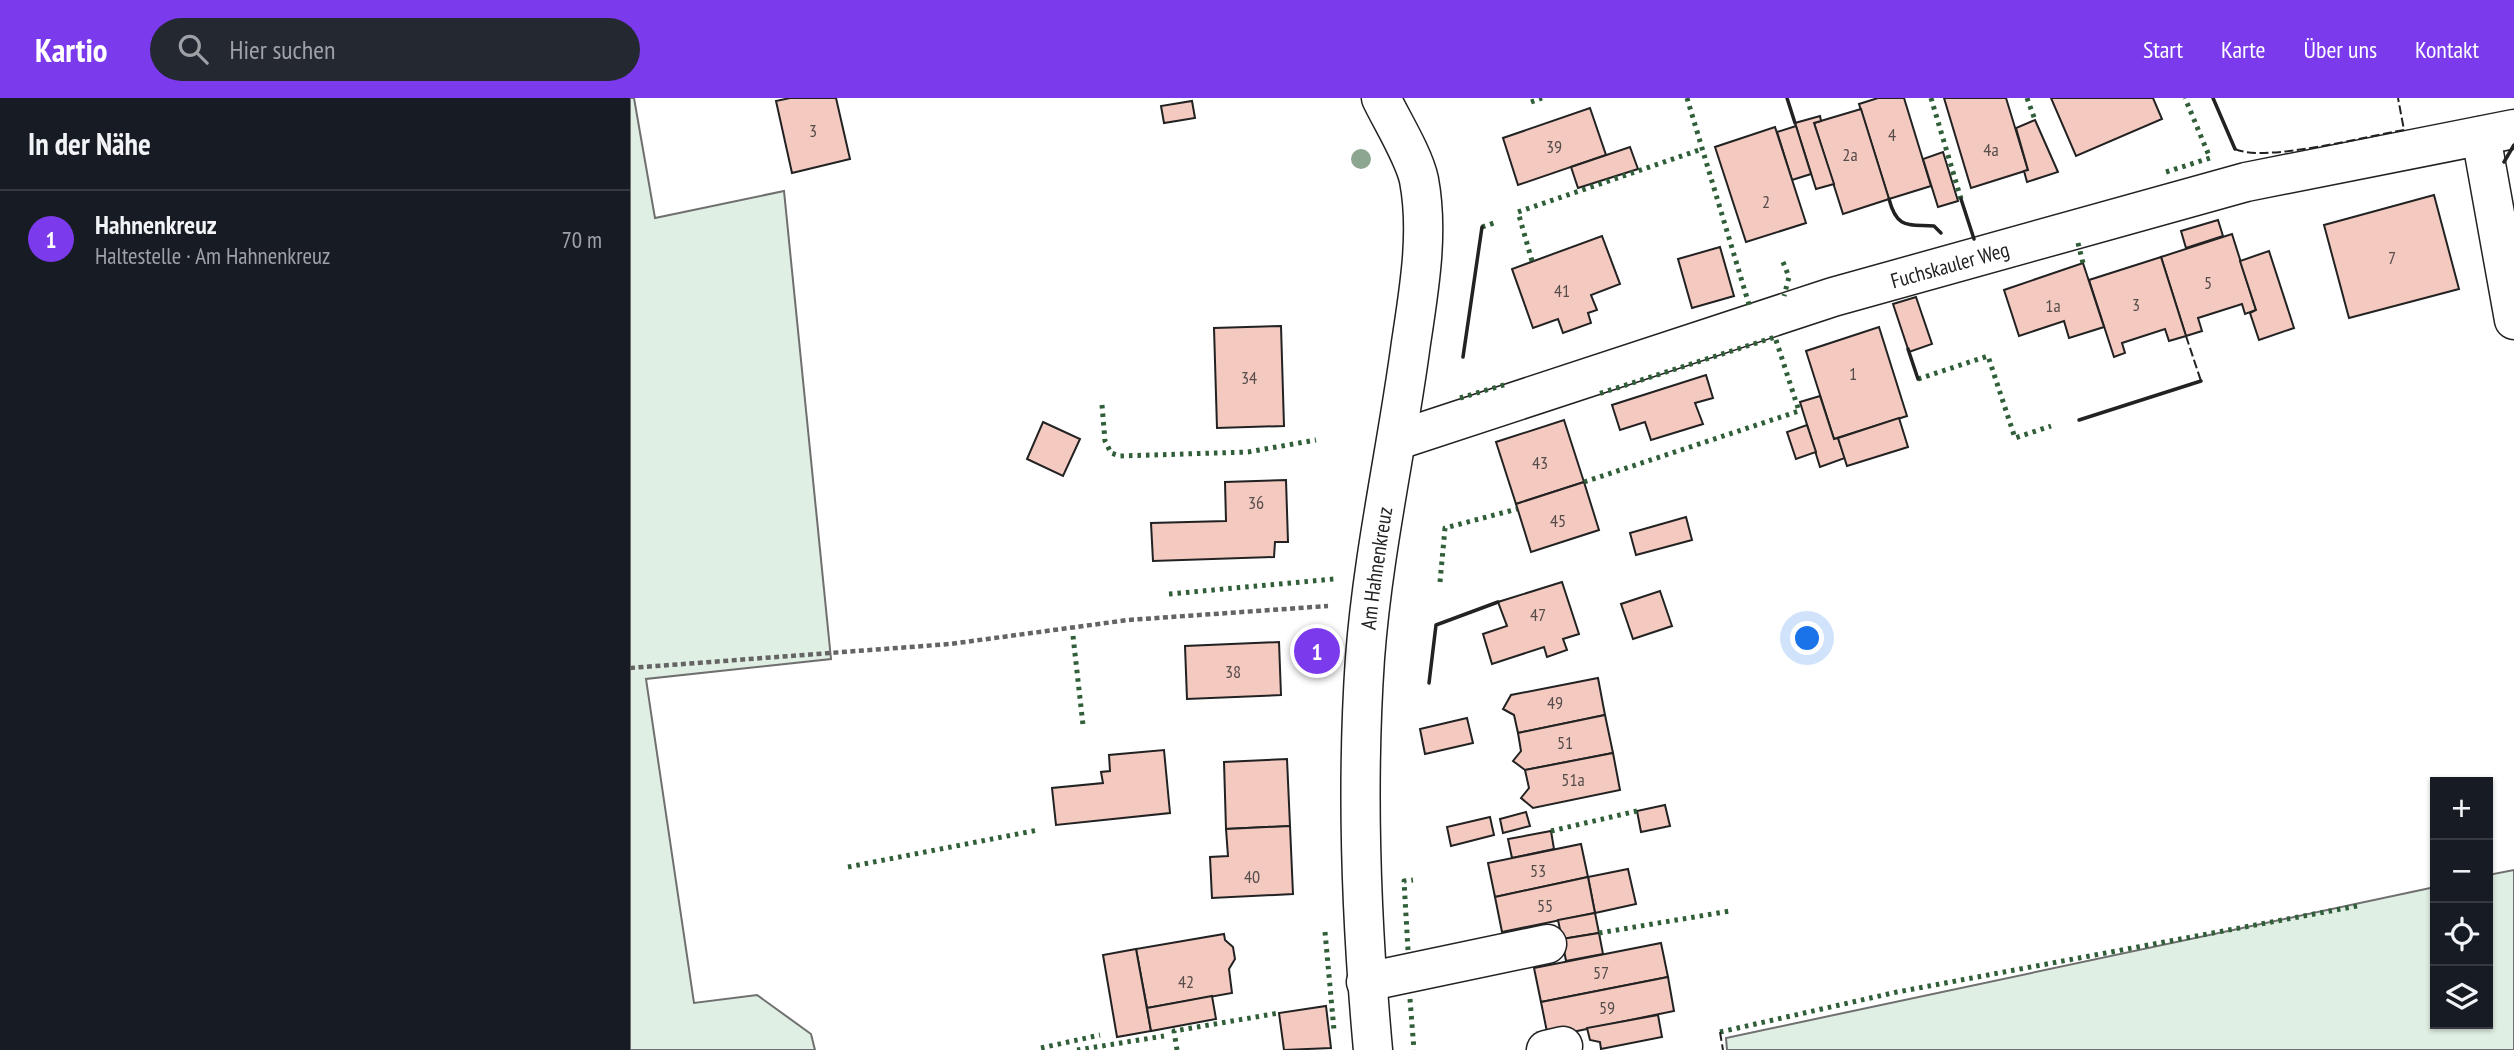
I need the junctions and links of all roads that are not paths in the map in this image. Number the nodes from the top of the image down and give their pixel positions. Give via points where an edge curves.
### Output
1 (1381, 98) edge
2 (2497, 132) edge
3 (2514, 320) edge
4 (1398, 440) junction
5 (1547, 944) dead end
6 (1366, 982) junction
7 (1373, 1050) edge

1 - 4 street, Am Hahnenkreuz via 1419,178 1423,261
2 - 3 street
2 - 4 street, Fuchskauler Weg via 2246,182 1833,297
4 - 6 street, Am Hahnenkreuz via 1370,609 1359,786
5 - 6 street
6 - 7 street, Am Hahnenkreuz

